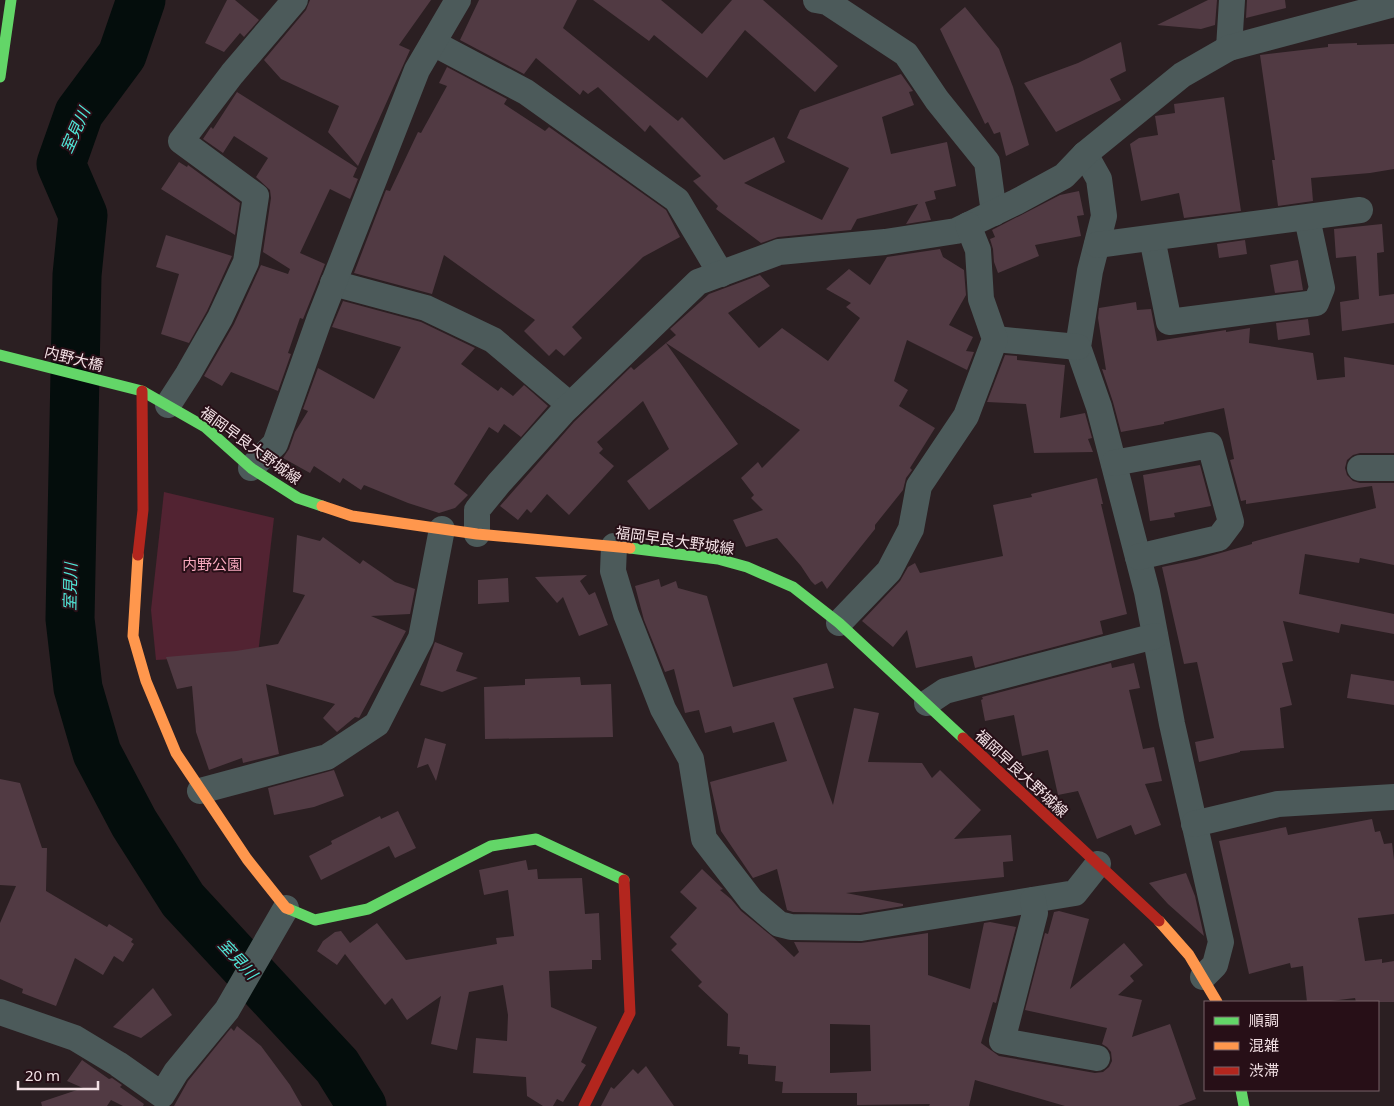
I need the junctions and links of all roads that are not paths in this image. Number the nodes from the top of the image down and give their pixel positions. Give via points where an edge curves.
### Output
1 (11, 0) edge
2 (295, 0) edge
3 (458, 0) edge
4 (1232, 0) edge
5 (824, 1) edge
6 (1394, 4) edge
7 (433, 44) junction
8 (1229, 48) junction
9 (0, 77) edge
10 (1086, 154) junction
11 (1360, 210) dead end
12 (994, 213) junction
13 (1307, 218) junction
14 (968, 225) junction
15 (1152, 238) junction
16 (1097, 245) junction
17 (721, 274) junction
18 (333, 283) junction
19 (995, 339) junction
20 (1078, 347) junction
21 (0, 355) edge
22 (142, 391) junction
23 (570, 404) junction
24 (168, 405) junction
25 (1114, 463) junction
26 (251, 468) junction
27 (1360, 468) dead end
28 (1394, 468) edge
29 (442, 529) junction
30 (477, 534) junction
31 (614, 546) junction
32 (1138, 557) junction
33 (839, 623) junction
34 (1155, 636) junction
35 (927, 703) junction
36 (200, 791) junction
37 (1394, 797) edge
38 (1194, 824) junction
39 (1098, 864) junction
40 (1033, 900) junction
41 (286, 908) junction
42 (1203, 978) junction
43 (1216, 1001) edge
44 (0, 1012) edge
45 (1097, 1058) dead end
46 (1241, 1091) edge
47 (165, 1100) edge
48 (584, 1106) edge
49 (1244, 1106) edge

1 - 9 main road
2 - 24 street via 181,141 256,196 246,262 220,318
3 - 7 street
4 - 8 street
5 - 12 street via 906,54 937,100 987,162
6 - 8 street
7 - 17 street via 526,92 678,200
7 - 18 street via 417,70
8 - 10 street via 1182,75
10 - 12 street via 1064,176
10 - 16 street via 1099,179 1104,216
11 - 13 street
12 - 14 street
13 - 15 street
13 - 15 street via 1322,288 1316,304 1169,322
14 - 17 street via 956,231 885,242 779,252
14 - 19 street via 978,250 981,299
15 - 16 street
16 - 20 street
17 - 23 street via 698,282
18 - 23 street via 426,308 493,340
18 - 26 street via 275,444
19 - 20 street
19 - 33 street via 966,416 919,486 911,529 893,562
20 - 25 street
21 - 22 main road, 内野大橋
22 - 24 main road, 福岡早良大野城線
22 - 36 main road via 143,510 133,636 146,681 172,744
23 - 30 street via 477,510
24 - 26 main road, 福岡早良大野城線 via 205,427
25 - 32 street
25 - 32 street via 1210,446 1230,522 1219,538
26 - 29 main road, 福岡早良大野城線 via 298,498 352,516
27 - 28 street
29 - 30 main road, 福岡早良大野城線
29 - 36 street via 421,638 377,724 327,757
30 - 31 main road, 福岡早良大野城線
31 - 33 main road, 福岡早良大野城線 via 718,558 747,566 793,587
31 - 40 street via 612,571 626,614 662,710 690,759 704,840 751,900 779,924 861,928
32 - 34 street
33 - 35 main road, 福岡早良大野城線
34 - 35 street via 945,691
34 - 38 street
35 - 39 main road, 福岡早良大野城線
36 - 41 main road
37 - 38 street via 1278,804
38 - 42 street via 1221,942 1215,964
39 - 40 street via 1075,893
39 - 42 main road, 福岡早良大野城線 via 1159,921 1189,955
40 - 45 street via 1035,913 1002,1041
41 - 47 street via 226,1010 176,1072
41 - 48 main road via 315,920 368,909 491,846 536,838 624,880 630,1013
42 - 43 main road, 福岡早良大野城線
44 - 47 street via 75,1038 118,1064
46 - 49 main road

